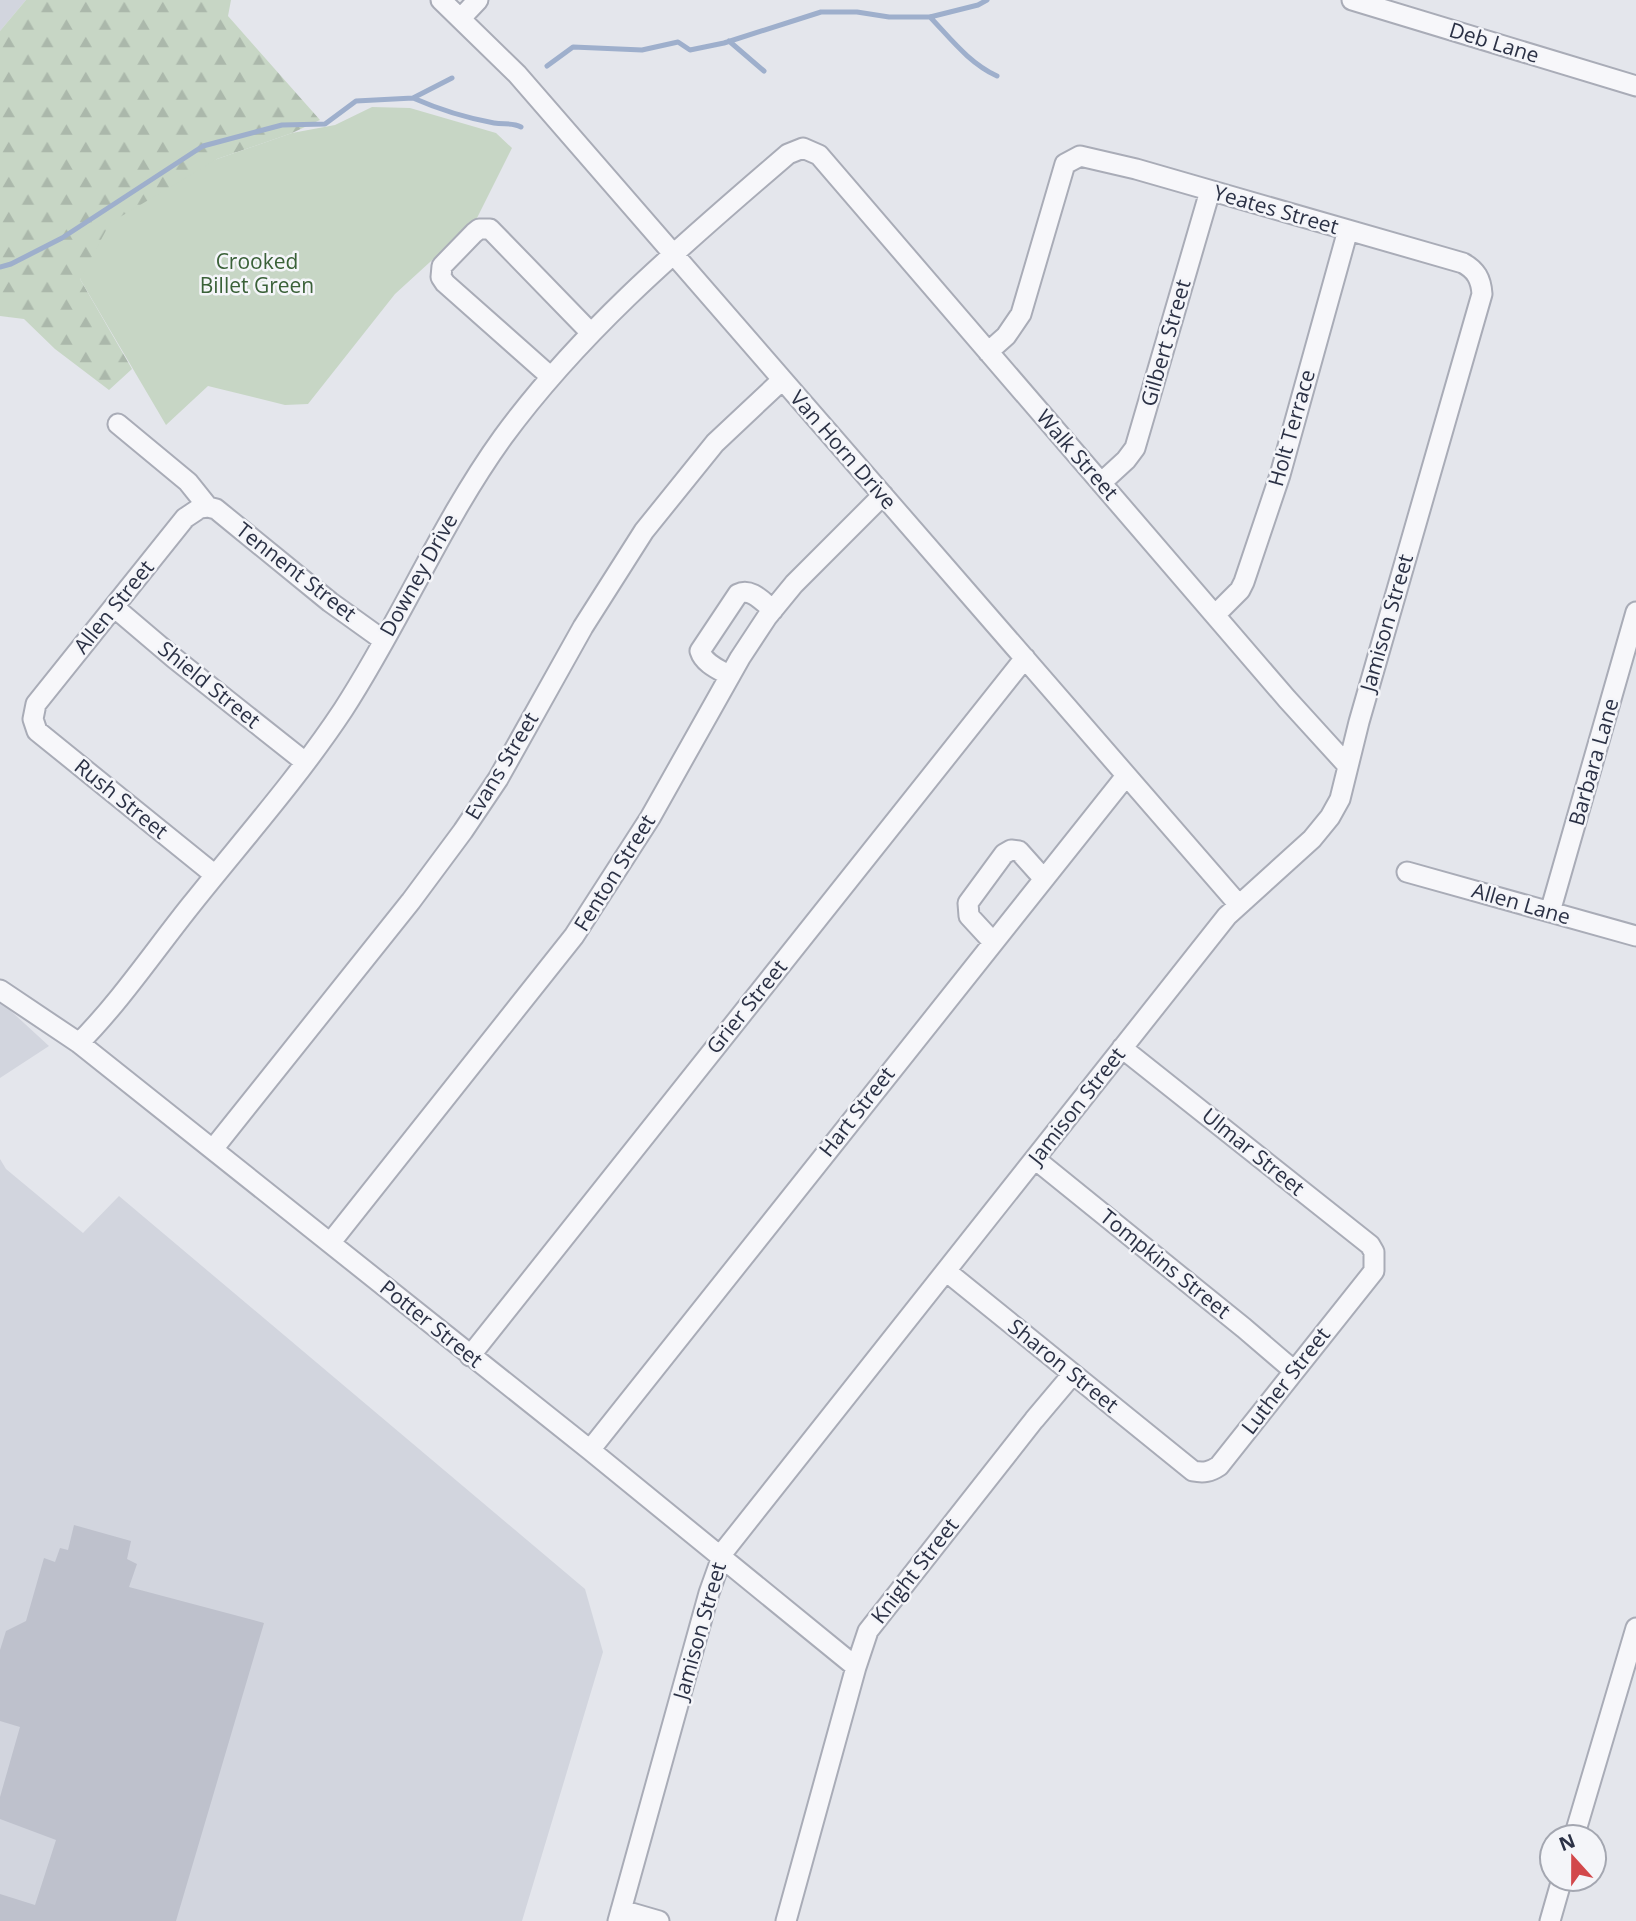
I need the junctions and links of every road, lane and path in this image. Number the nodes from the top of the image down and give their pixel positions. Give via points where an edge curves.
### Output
1 (441, 0) edge
2 (478, 0) edge
3 (1352, 0) edge
4 (461, 18) junction
5 (1636, 86) edge
6 (803, 148) joint
7 (1210, 191) junction
8 (1349, 230) junction
9 (674, 253) junction
10 (1476, 273) joint
11 (591, 333) junction
12 (988, 352) junction
13 (551, 377) junction
14 (782, 380) junction
15 (118, 424) dead end
16 (1101, 483) junction
17 (883, 495) junction
18 (208, 507) junction
19 (114, 607) junction
20 (773, 610) junction
21 (1636, 612) edge
22 (1215, 615) junction
23 (383, 640) junction
24 (1025, 658) junction
25 (730, 676) junction
26 (33, 719) joint
27 (305, 762) junction
28 (1348, 766) junction
29 (1126, 776) junction
30 (1407, 872) dead end
31 (215, 875) junction
32 (1044, 879) junction
33 (1239, 905) junction
34 (1550, 912) junction
35 (1636, 936) edge
36 (993, 942) junction
37 (0, 990) edge
38 (79, 1043) junction
39 (1122, 1048) junction
40 (213, 1149) junction
41 (1035, 1159) junction
42 (331, 1242) junction
43 (1375, 1261) joint
44 (946, 1271) junction
45 (470, 1356) junction
46 (1293, 1370) junction
47 (1072, 1375) junction
48 (590, 1450) junction
49 (1181, 1461) joint
50 (721, 1556) junction
51 (1636, 1628) edge
52 (856, 1667) junction
53 (1578, 1823) edge
54 (1558, 1893) edge
55 (620, 1915) edge
56 (659, 1921) edge
57 (786, 1921) edge
58 (1550, 1921) edge

1 - 4 street, Van Horn Drive
2 - 4 street
3 - 5 street, Deb Lane
4 - 9 street, Van Horn Drive via 517,74
6 - 9 street, Downey Drive via 788,154
6 - 12 street, Walk Street via 819,155
7 - 8 street, Yeates Street
7 - 12 street, Yeates Street via 1080,156 1065,164 1021,314
7 - 16 street, Gilbert Street via 1138,440 1126,460
8 - 10 street, Yeates Street via 1463,263
8 - 22 street, Holt Terrace via 1280,475 1244,582
9 - 11 street, Downey Drive
9 - 14 street, Van Horn Drive
10 - 28 street, Jamison Street via 1482,294
11 - 13 street, Downey Drive
11 - 13 street via 490,229 479,229 442,266 445,283
12 - 16 street, Walk Street
13 - 23 street, Downey Drive via 477,476
14 - 17 street, Van Horn Drive
14 - 40 street, Evans Street via 715,443 644,531 463,831
15 - 18 street, Tennent Street via 188,482
16 - 22 street, Walk Street
17 - 20 street, Fenton Street
17 - 24 street, Van Horn Drive
18 - 19 street, Allen Street via 185,518
18 - 23 street, Tennent Street
19 - 26 street, Allen Street via 36,704
19 - 27 street, Shield Street
20 - 25 street, Fenton Street
20 - 25 street via 749,591 738,594 708,640 702,657
21 - 34 street, Barbara Lane
22 - 28 street, Walk Street
23 - 27 street, Downey Drive
24 - 29 street, Van Horn Drive
24 - 45 street, Grier Street
25 - 42 street, Fenton Street via 650,818 575,936
26 - 31 street, Rush Street via 37,731
27 - 31 street, Downey Drive
28 - 33 street, Jamison Street via 1330,817
29 - 32 street, Hart Street
29 - 33 street, Van Horn Drive
30 - 34 street, Allen Lane
31 - 38 street, Downey Drive
32 - 36 street, Hart Street
32 - 36 street via 1019,851 1004,854 968,903 969,916
33 - 39 street, Jamison Street
34 - 35 street, Allen Lane
36 - 48 street, Hart Street
37 - 38 street, Potter Street
38 - 40 street, Potter Street
39 - 41 street, Jamison Street
39 - 43 street, Ulmar Street via 1370,1245
40 - 42 street, Potter Street
41 - 44 street, Jamison Street
41 - 46 street, Tompkins Street
42 - 45 street, Potter Street
43 - 46 street, Luther Street via 1374,1271
44 - 47 street, Sharon Street
44 - 50 street, Jamison Street
45 - 48 street, Potter Street
46 - 49 street, Luther Street via 1219,1466 1202,1473
47 - 49 street, Sharon Street
47 - 52 street, Knight Street via 879,1616 863,1641
48 - 50 street, Potter Street
50 - 52 street, Potter Street
50 - 55 street, Jamison Street
51 - 53 street
52 - 57 street, Knight Street
54 - 58 street
55 - 56 street

